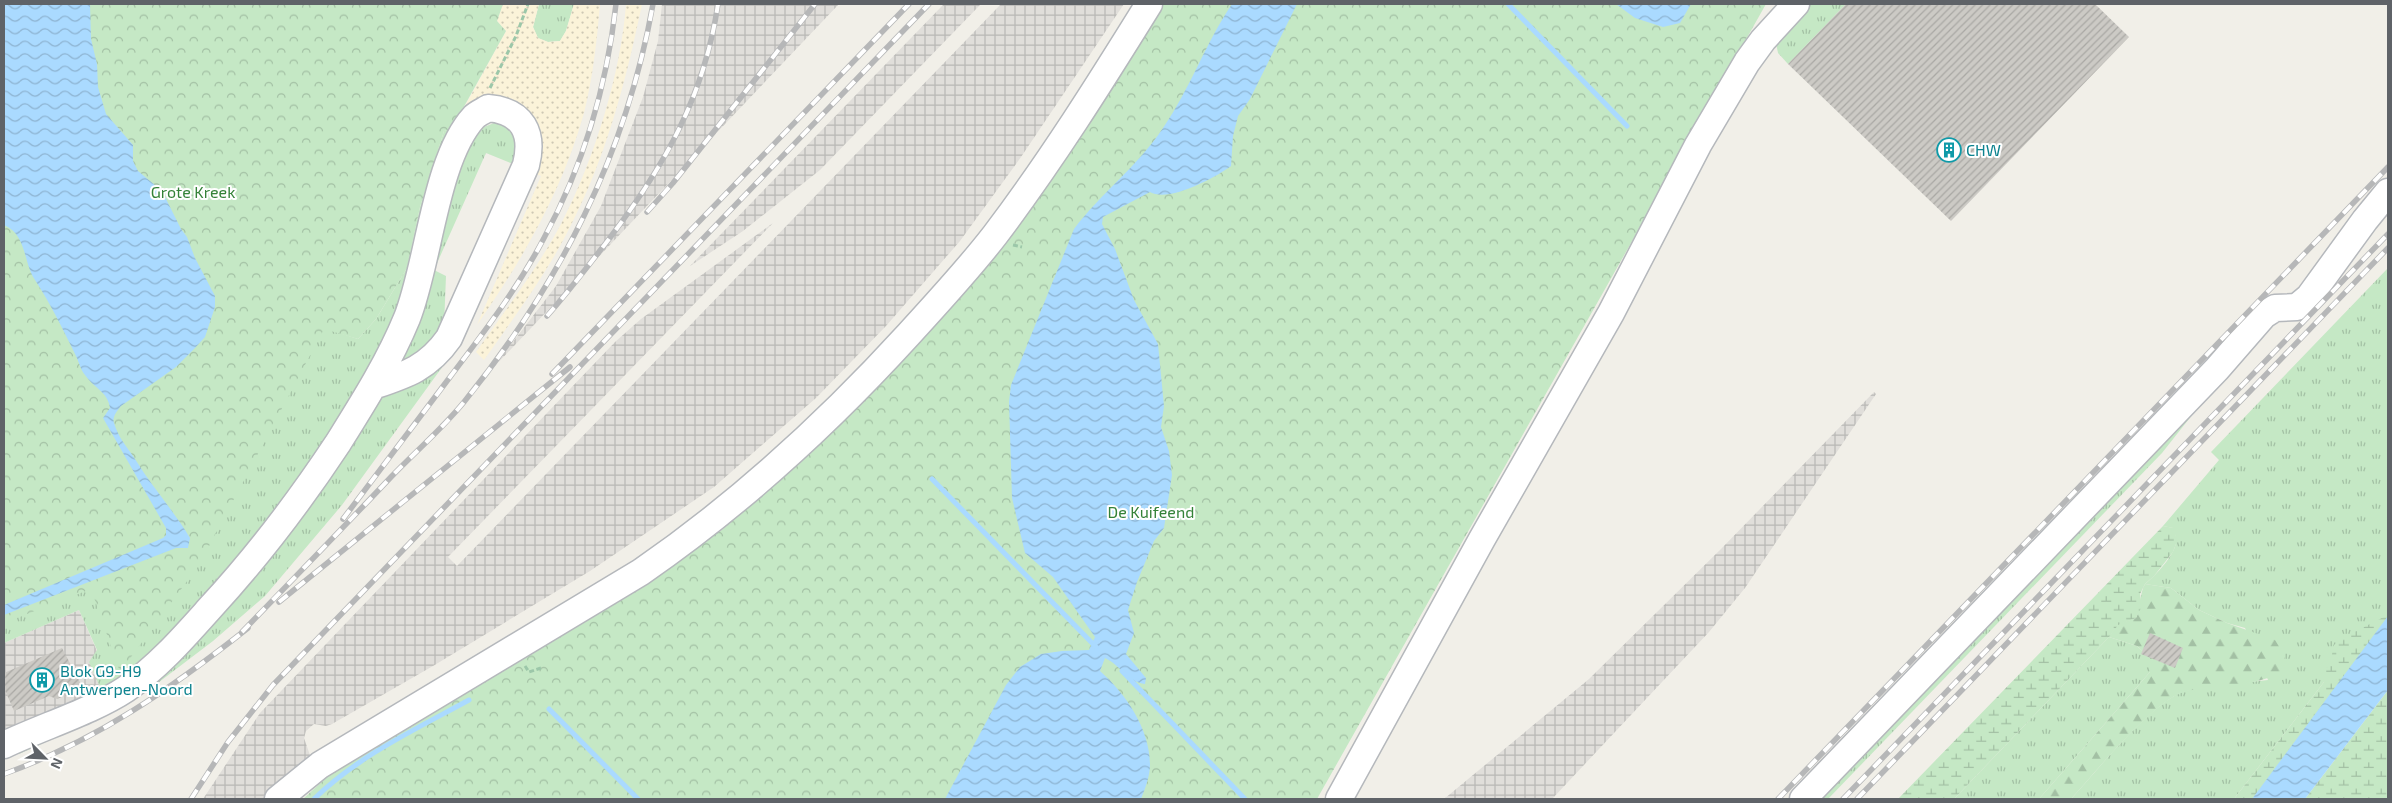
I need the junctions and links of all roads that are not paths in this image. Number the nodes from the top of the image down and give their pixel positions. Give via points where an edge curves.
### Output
1 (1149, 4) edge
2 (1796, 4) edge
3 (2388, 192) edge
4 (373, 386) junction
5 (4, 744) edge
6 (278, 799) edge
7 (1339, 799) edge
8 (1803, 799) edge

1 - 6 street via 1082,112 994,236 864,384 802,445 736,502 640,572 320,765
2 - 7 street via 1747,62 1698,145 1611,313
3 - 8 street via 2309,297 2297,307 2275,308 2264,314 2217,369
4 - 4 street via 411,307 451,157 475,116 488,108 510,113 522,122 529,144 526,165 452,330 439,352 427,364
4 - 5 street via 294,508 180,642 125,690

